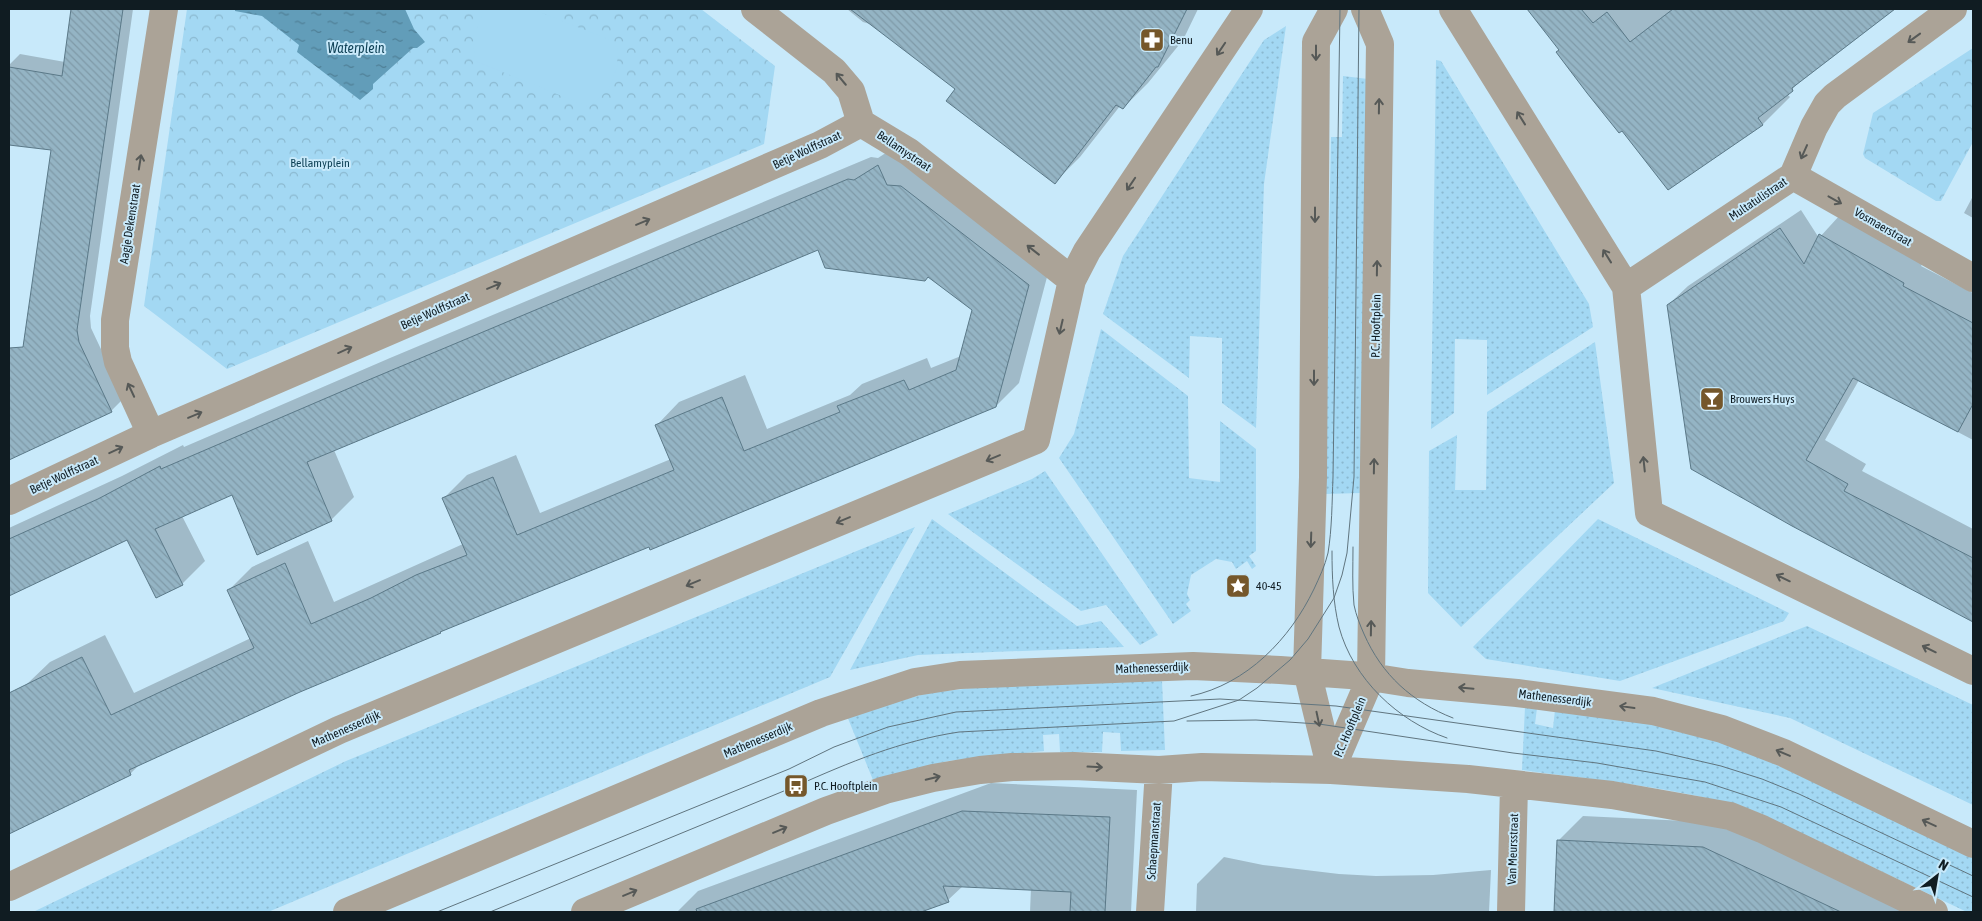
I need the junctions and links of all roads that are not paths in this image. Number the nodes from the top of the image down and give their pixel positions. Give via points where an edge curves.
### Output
1 (164, 9) edge
2 (755, 9) edge
3 (1249, 9) edge
4 (1334, 9) edge
5 (1365, 9) edge
6 (1453, 9) edge
7 (1953, 9) edge
8 (862, 123) junction
9 (1793, 176) junction
10 (1973, 278) edge
11 (1072, 280) junction
12 (1626, 287) junction
13 (151, 434) junction
14 (9, 501) edge
15 (1307, 671) junction
16 (1973, 671) edge
17 (1371, 677) junction
18 (1159, 770) junction
19 (1331, 770) junction
20 (1514, 785) junction
21 (1973, 844) edge
22 (9, 887) edge
23 (347, 912) edge
24 (585, 912) edge
25 (1150, 912) edge
26 (1511, 912) edge
27 (1934, 912) edge

13 -> 1 street, Aagje Dekenstraat via 118,362 115,320
8 -> 2 street via 851,91 834,71
3 -> 11 street via 1087,251
4 -> 15 street, P.C. Hooftplein via 1316,42 1313,477
17 -> 5 street, P.C. Hooftplein via 1380,44
12 -> 6 street
7 -> 9 street, Multatulistraat via 1827,104
11 -> 8 street, Bellamystraat via 909,152
13 -> 8 street, Betje Wolffstraat via 811,149
9 -> 10 street, Vosmaerstraat
9 - 12 street, Multatulistraat
11 -> 22 street, Mathenesserdijk via 1036,440 339,730
16 -> 12 street via 1650,513
14 -> 13 street, Betje Wolffstraat
15 - 17 street, Mathenesserdijk
15 -> 19 street, P.C. Hooftplein
15 - 23 street, Mathenesserdijk via 1193,666 960,674 916,682 822,713
17 - 19 street, P.C. Hooftplein
21 -> 17 street, Mathenesserdijk via 1784,753 1722,729 1653,711
18 - 19 street
24 -> 18 street via 826,811 885,790 933,778 980,770 1043,766
18 - 25 street, Schaepmanstraat
19 - 20 street
20 - 26 street, Van Meursstraat
20 - 27 street via 1612,795 1730,816

